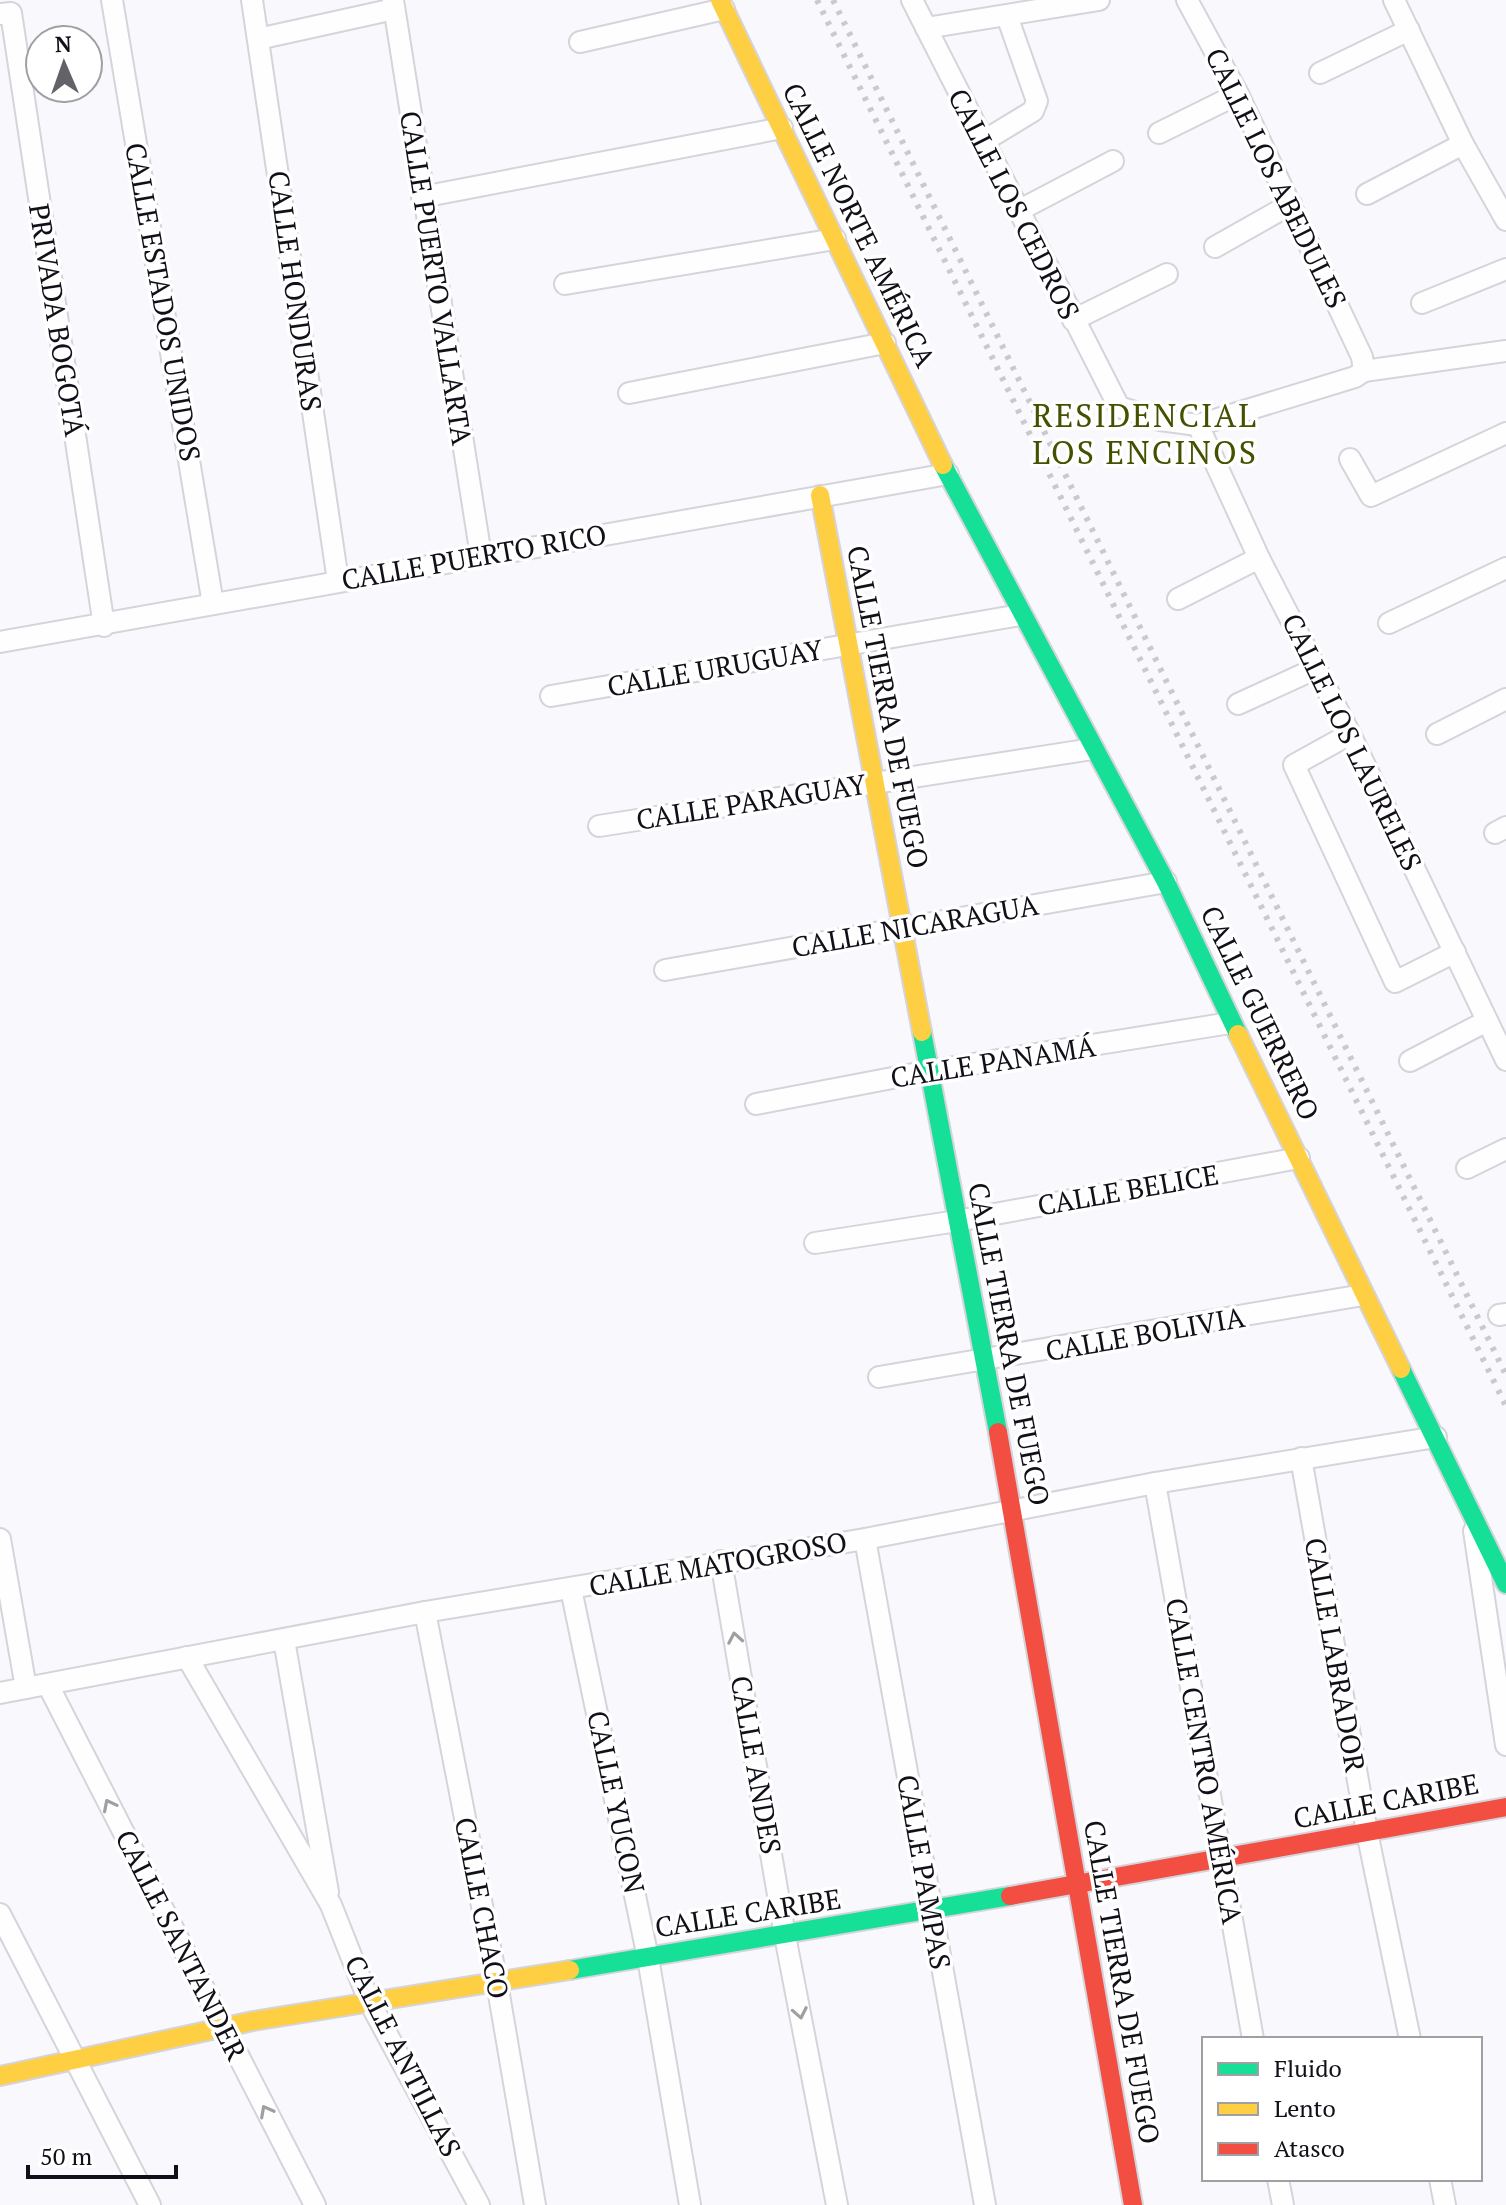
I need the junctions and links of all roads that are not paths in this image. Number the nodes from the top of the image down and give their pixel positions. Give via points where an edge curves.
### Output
1 (112, 0) edge
2 (252, 0) edge
3 (912, 0) edge
4 (1099, 0) edge
5 (1187, 0) edge
6 (1394, 0) edge
7 (393, 4) edge
8 (722, 5) edge
9 (6, 14) edge
10 (1007, 16) junction
11 (926, 28) junction
12 (1409, 30) junction
13 (258, 39) junction
14 (580, 42) dead end
15 (1320, 73) dead end
16 (1238, 94) junction
17 (782, 128) junction
18 (1159, 133) dead end
19 (982, 142) junction
20 (1463, 144) junction
21 (1113, 161) dead end
22 (1367, 194) dead end
23 (422, 197) junction
24 (1291, 204) junction
25 (1018, 211) junction
26 (1506, 220) edge
27 (835, 239) junction
28 (1215, 247) dead end
29 (1506, 269) edge
30 (1167, 274) dead end
31 (565, 284) dead end
32 (1422, 303) dead end
33 (1073, 320) junction
34 (885, 343) junction
35 (1506, 351) edge
36 (1363, 364) junction
37 (629, 393) dead end
38 (1198, 425) junction
39 (1506, 433) edge
40 (1350, 459) dead end
41 (948, 474) junction
42 (820, 495) junction
43 (481, 556) junction
44 (1259, 558) junction
45 (1506, 568) edge
46 (338, 581) junction
47 (1178, 599) dead end
48 (213, 604) junction
49 (1020, 615) junction
50 (1389, 623) dead end
51 (104, 626) junction
52 (0, 642) edge
53 (848, 645) junction
54 (1317, 668) junction
55 (551, 696) dead end
56 (1506, 699) edge
57 (1238, 704) dead end
58 (1350, 734) junction
59 (1437, 734) dead end
60 (1092, 749) junction
61 (874, 782) junction
62 (599, 826) dead end
63 (1166, 882) junction
64 (902, 928) junction
65 (1455, 952) junction
66 (665, 970) dead end
67 (1487, 1021) junction
68 (1230, 1023) junction
69 (1506, 1060) edge
70 (1410, 1061) dead end
71 (929, 1071) junction
72 (756, 1104) dead end
73 (1506, 1149) edge
74 (1299, 1158) junction
75 (1467, 1168) dead end
76 (957, 1221) junction
77 (815, 1243) dead end
78 (1363, 1295) junction
79 (982, 1362) junction
80 (879, 1377) dead end
81 (1436, 1437) junction
82 (1301, 1458) junction
83 (1155, 1483) junction
84 (1470, 1504) junction
85 (1013, 1511) junction
86 (0, 1539) edge
87 (865, 1539) junction
88 (721, 1561) junction
89 (1506, 1584) edge
90 (571, 1589) junction
91 (425, 1612) junction
92 (284, 1640) junction
93 (187, 1657) junction
94 (48, 1685) junction
95 (26, 1688) junction
96 (0, 1693) edge
97 (1506, 1745) edge
98 (1506, 1807) edge
99 (1367, 1832) junction
100 (1221, 1860) junction
101 (1075, 1883) junction
102 (331, 1905) junction
103 (930, 1911) junction
104 (0, 1914) edge
105 (785, 1936) junction
106 (648, 1958) junction
107 (497, 1983) junction
108 (369, 2001) junction
109 (222, 2027) junction
110 (1253, 2037) edge
111 (1410, 2037) edge
112 (71, 2058) junction
113 (0, 2076) edge
114 (1278, 2181) edge
115 (1440, 2181) edge
116 (150, 2205) edge
117 (315, 2205) edge
118 (479, 2205) edge
119 (535, 2205) edge
120 (690, 2205) edge
121 (837, 2205) edge
122 (985, 2205) edge
123 (1133, 2205) edge
124 (1283, 2205) edge
125 (1445, 2205) edge

1 - 48 street, CALLE ESTADOS UNIDOS
2 - 13 street, CALLE HONDURAS
3 - 11 street, CALLE LOS CEDROS
4 - 10 street
5 - 16 street, CALLE LOS ABEDULES
6 - 12 street
7 - 13 street
7 - 23 street, CALLE PUERTO VALLARTA
8 - 14 street
8 - 17 street, CALLE NORTE AMÉRICA
9 - 51 street, PRIVADA BOGOTÁ
10 - 11 street
10 - 19 street via 1037,101 1033,111
11 - 19 street, CALLE LOS CEDROS
12 - 15 street
12 - 20 street
13 - 46 street, CALLE HONDURAS
16 - 18 street
16 - 24 street, CALLE LOS ABEDULES
17 - 23 street
17 - 27 street, CALLE NORTE AMÉRICA
19 - 25 street, CALLE LOS CEDROS
20 - 22 street
20 - 26 street
21 - 25 street
23 - 43 street, CALLE PUERTO VALLARTA
24 - 28 street
24 - 36 street, CALLE LOS ABEDULES
25 - 33 street, CALLE LOS CEDROS
27 - 31 street
27 - 34 street, CALLE NORTE AMÉRICA
29 - 32 street
30 - 33 street
33 - 38 street, CALLE LOS CEDROS via 1119,407
34 - 37 street
34 - 41 street, CALLE NORTE AMÉRICA
35 - 36 street
36 - 38 street via 1355,377
38 - 44 street, CALLE LOS LAURELES
39 - 40 street via 1371,496
41 - 42 street, CALLE PUERTO RICO
41 - 49 street, CALLE GUERRERO
42 - 43 street, CALLE PUERTO RICO
42 - 53 street, CALLE TIERRA DE FUEGO
43 - 46 street, CALLE PUERTO RICO
44 - 47 street
44 - 54 street, CALLE LOS LAURELES
45 - 50 street
46 - 48 street, CALLE PUERTO RICO
48 - 51 street, CALLE PUERTO RICO
49 - 53 street, CALLE URUGUAY
49 - 60 street, CALLE GUERRERO
51 - 52 street, CALLE PUERTO RICO
53 - 55 street, CALLE URUGUAY
53 - 61 street, CALLE TIERRA DE FUEGO
54 - 57 street
54 - 58 street, CALLE LOS LAURELES
56 - 59 street
58 - 65 street, CALLE LOS LAURELES
58 - 65 street via 1294,765 1395,982
60 - 61 street, CALLE PARAGUAY
60 - 63 street, CALLE GUERRERO
61 - 62 street, CALLE PARAGUAY
61 - 64 street, CALLE TIERRA DE FUEGO
63 - 64 street, CALLE NICARAGUA
63 - 68 street, CALLE GUERRERO
64 - 66 street, CALLE NICARAGUA
64 - 71 street, CALLE TIERRA DE FUEGO
65 - 67 street, CALLE LOS LAURELES
67 - 69 street, CALLE LOS LAURELES
67 - 70 street
68 - 71 street, CALLE PANAMÁ
68 - 74 street, CALLE GUERRERO
71 - 72 street, CALLE PANAMÁ
71 - 76 street, CALLE TIERRA DE FUEGO
73 - 75 street
74 - 76 street, CALLE BELICE
74 - 78 street, CALLE GUERRERO
76 - 77 street, CALLE BELICE
76 - 79 street, CALLE TIERRA DE FUEGO
78 - 79 street, CALLE BOLIVIA
78 - 81 street, CALLE GUERRERO
79 - 80 street, CALLE BOLIVIA
79 - 85 street, CALLE TIERRA DE FUEGO
81 - 82 street, CALLE MATOGROSO
81 - 84 street, CALLE GUERRERO
82 - 83 street, CALLE MATOGROSO
82 - 99 street, CALLE LABRADOR
83 - 85 street, CALLE MATOGROSO
83 - 100 street, CALLE CENTRO AMÉRICA
84 - 89 street, CALLE GUERRERO
84 - 97 street
85 - 87 street, CALLE MATOGROSO
85 - 101 street, CALLE TIERRA DE FUEGO
86 - 95 street
87 - 88 street, CALLE MATOGROSO
87 - 103 street, CALLE PAMPAS
88 - 90 street, CALLE MATOGROSO
105 -> 88 street, CALLE ANDES
90 - 91 street, CALLE MATOGROSO
90 - 106 street, CALLE YUCON
91 - 92 street, CALLE MATOGROSO
91 - 107 street, CALLE CHACO
92 - 93 street, CALLE MATOGROSO
92 - 102 street, CALLE ANTILLAS
93 - 94 street, CALLE MATOGROSO
93 - 102 street, CALLE ANTILLAS
94 - 95 street, CALLE MATOGROSO
109 -> 94 street, CALLE SANTANDER
95 - 96 street, CALLE MATOGROSO
98 - 99 street, CALLE CARIBE
99 - 100 street, CALLE CARIBE
99 - 111 street, CALLE LABRADOR
100 - 101 street, CALLE CARIBE
100 - 110 street, CALLE CENTRO AMÉRICA
101 - 103 street, CALLE CARIBE
101 - 123 street, CALLE TIERRA DE FUEGO
102 - 108 street, CALLE ANTILLAS
103 - 105 street, CALLE CARIBE
103 - 122 street, CALLE PAMPAS
104 - 112 street
105 - 106 street, CALLE CARIBE
105 -> 121 street, CALLE ANDES
106 - 107 street, CALLE CARIBE
106 - 120 street, CALLE YUCON
107 - 108 street, CALLE CARIBE
107 - 119 street, CALLE CHACO
108 - 109 street, CALLE CARIBE
108 - 118 street, CALLE ANTILLAS
109 - 112 street, CALLE CARIBE
117 -> 109 street, CALLE SANTANDER
112 - 113 street, CALLE CARIBE
112 - 116 street
114 - 124 street
115 - 125 street

